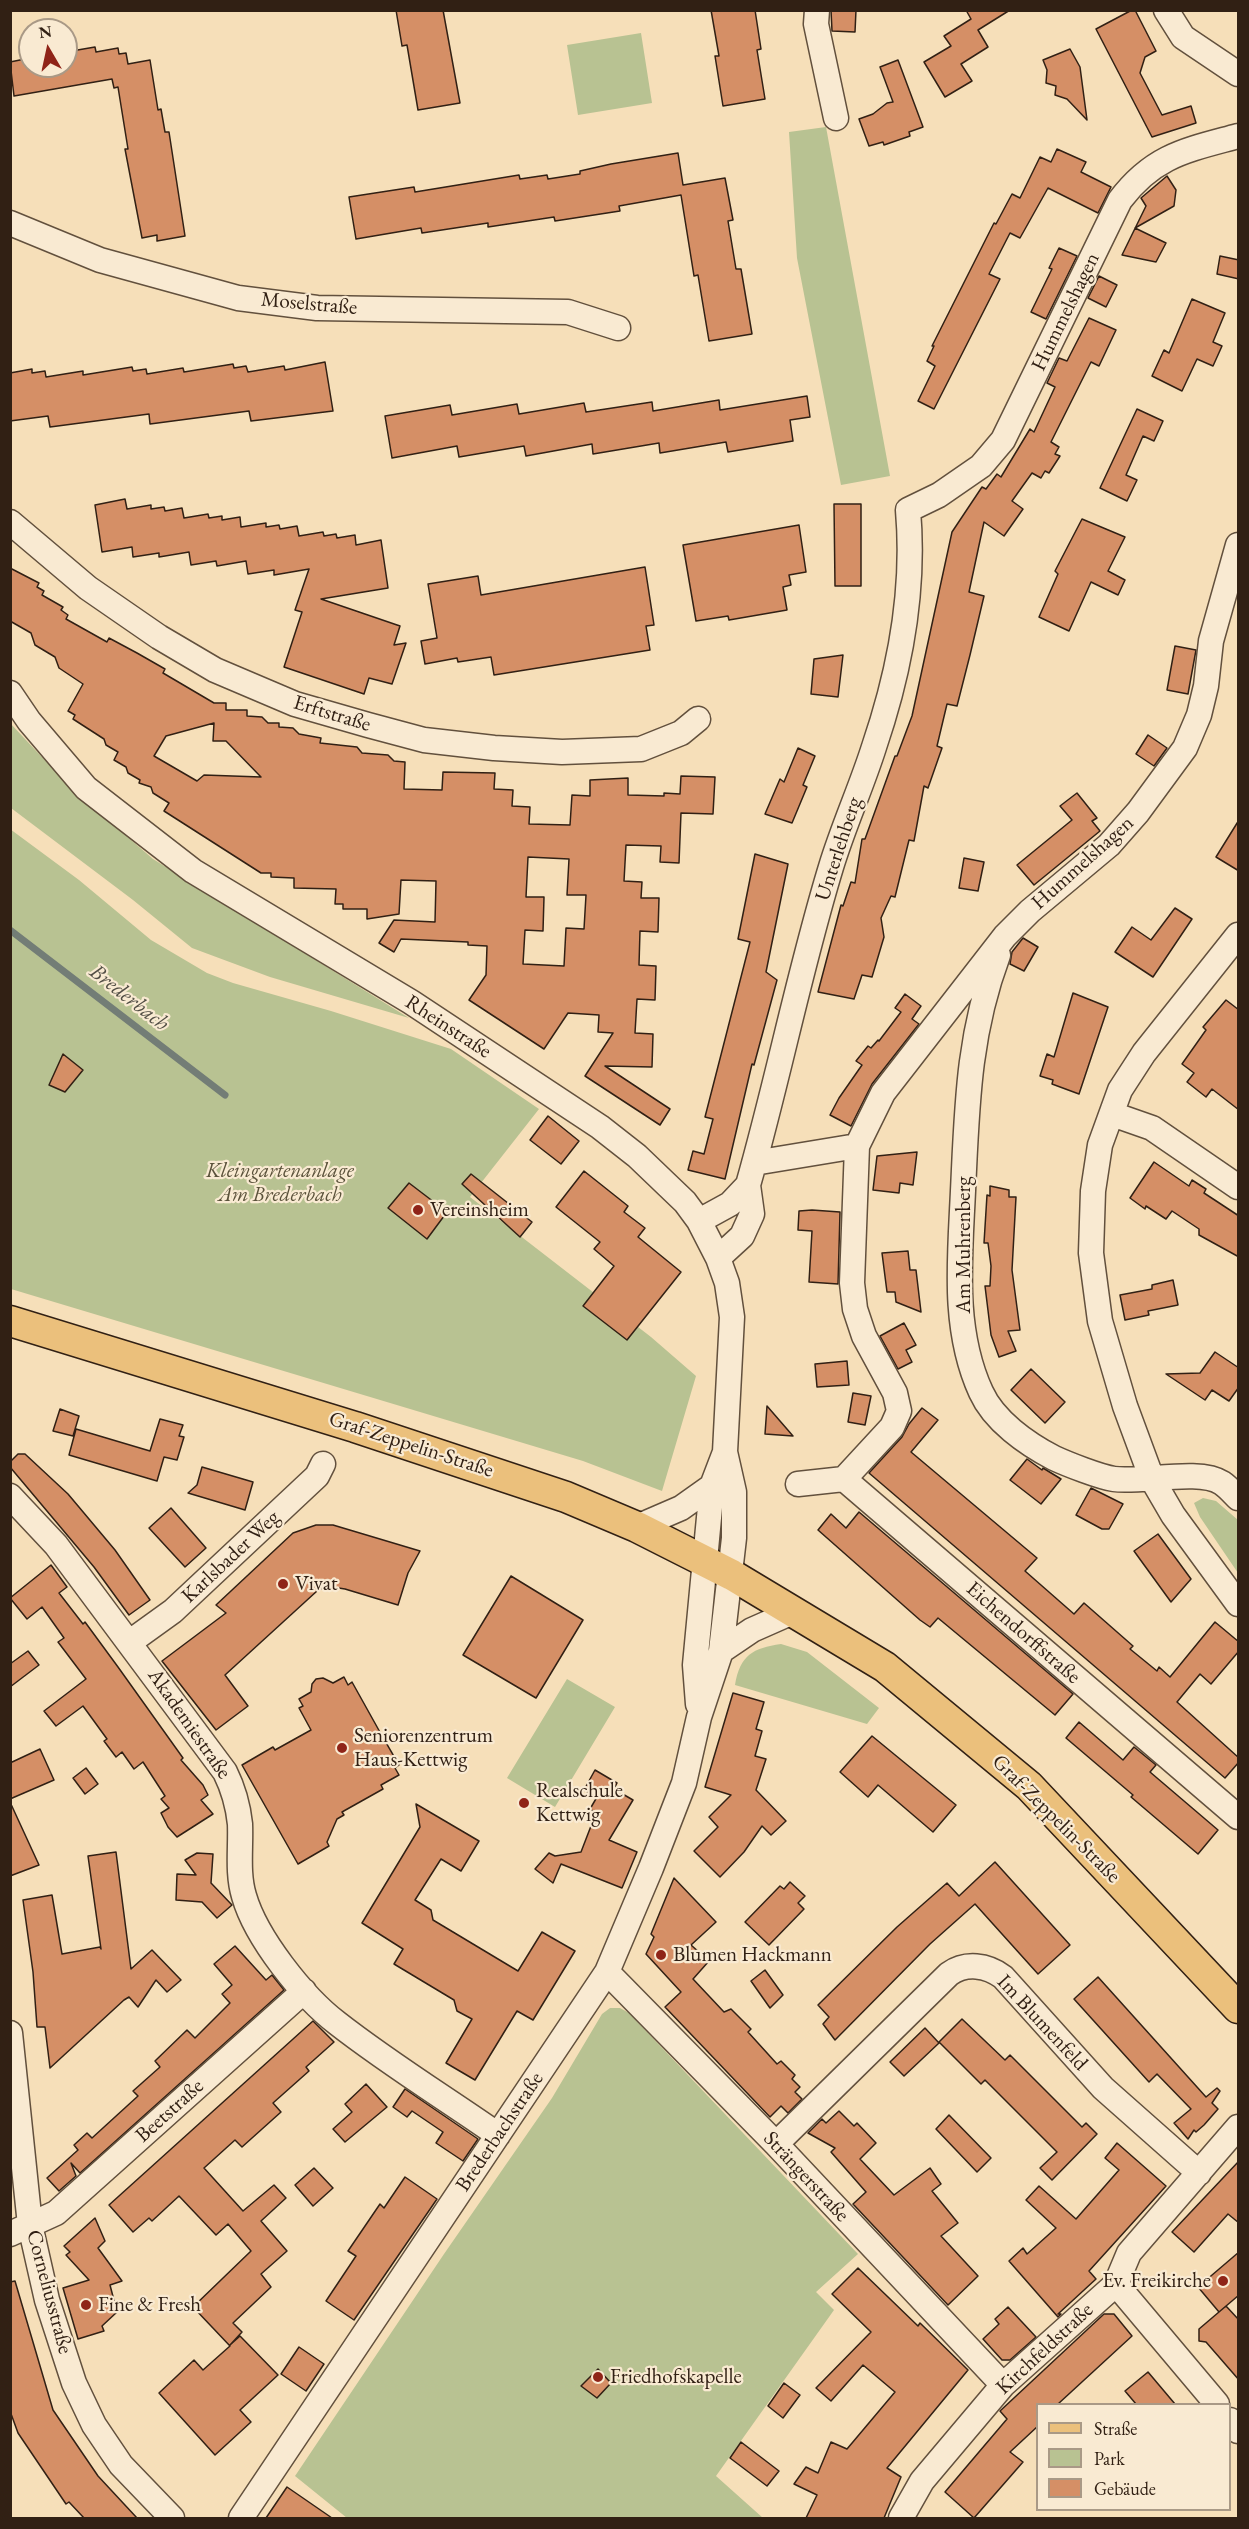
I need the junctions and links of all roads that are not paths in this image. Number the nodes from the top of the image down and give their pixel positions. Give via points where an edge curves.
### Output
1 (816, 10) edge
2 (1166, 10) edge
3 (1239, 74) edge
4 (836, 118) dead end
5 (1239, 136) edge
6 (10, 223) edge
7 (618, 328) dead end
8 (908, 510) joint
9 (10, 522) edge
10 (1239, 545) edge
11 (10, 693) edge
12 (699, 719) dead end
13 (1239, 935) edge
14 (1005, 936) junction
15 (1112, 1114) junction
16 (857, 1146) junction
17 (751, 1174) junction
18 (1239, 1187) edge
19 (699, 1221) junction
20 (718, 1258) junction
21 (10, 1322) edge
22 (725, 1452) junction
23 (323, 1464) dead end
24 (844, 1479) junction
25 (1152, 1479) junction
26 (798, 1484) dead end
27 (712, 1486) junction
28 (10, 1496) edge
29 (1239, 1498) edge
30 (637, 1527) junction
31 (719, 1568) junction
32 (1239, 1604) edge
33 (795, 1611) junction
34 (130, 1642) junction
35 (721, 1651) junction
36 (699, 1717) junction
37 (1239, 1817) edge
38 (607, 1972) junction
39 (304, 1991) junction
40 (1239, 2008) edge
41 (10, 2033) edge
42 (1239, 2127) edge
43 (498, 2135) junction
44 (776, 2144) junction
45 (1199, 2173) junction
46 (20, 2229) edge
47 (1116, 2284) junction
48 (1003, 2385) junction
49 (1216, 2403) edge
50 (171, 2518) edge
51 (241, 2518) edge
52 (901, 2518) edge

1 - 4 street
2 - 3 street via 1183,37
5 - 8 street, Hummelshagen via 1164,159 1136,178 1120,200 1004,440 981,466 939,495
6 - 7 street, Moselstraße via 100,260 238,298 317,308 568,312
8 - 17 street, Unterlehberg via 908,592 897,669 875,746 829,876
9 - 12 street, Erftstraße via 88,588 215,670 295,704 368,725 424,740 562,752 641,749 681,733
10 - 14 street, Hummelshagen via 1211,641 1200,715 1185,748 1109,845
11 - 19 street, Rheinstraße via 86,788 142,834 193,871 411,1002 600,1128 660,1176
13 - 15 street via 1144,1053 1120,1090
14 - 16 street, Hummelshagen via 883,1093
14 - 25 street, Am Muhrenberg via 988,981 968,1087 959,1283 973,1373 997,1415 1017,1434 1054,1458 1113,1479
15 - 18 street via 1152,1128
15 - 25 street via 1100,1145 1093,1191 1091,1253 1100,1321
16 - 17 street
16 - 24 street, Hummelshagen via 852,1283 855,1309 864,1336 895,1393 899,1411 892,1427
17 - 19 street via 730,1204
17 - 20 street, Unterlehberg via 752,1214 742,1236
19 - 20 street, Rheinstraße
20 - 22 street, Rheinstraße via 732,1317
21 - 30 main road, Graf-Zeppelin-Straße via 477,1466
22 - 27 street, Rheinstraße
22 - 31 street, Rheinstraße via 734,1492 734,1538
23 - 34 street, Karlsbader Weg via 317,1476 173,1611
24 - 26 street
24 - 37 street, Eichendorffstraße
25 - 29 street, Am Muhrenberg via 1200,1477 1220,1482
25 - 32 street via 1173,1515
27 - 30 street via 681,1508
27 - 31 street, Rheinstraße
28 - 34 street, Akademiestraße via 56,1545
30 - 31 main road, Graf-Zeppelin-Straße
31 - 33 main road, Graf-Zeppelin-Straße
31 - 35 street, Brederbachstraße
31 - 36 street, Brederbachstraße via 695,1665
33 - 35 street via 752,1630
33 - 40 main road, Graf-Zeppelin-Straße via 885,1667 1029,1785
34 - 39 street, Akademiestraße via 234,1790 240,1824 243,1895 269,1947
35 - 36 street, Brederbachstraße
36 - 38 street, Brederbachstraße via 684,1783
38 - 43 street, Brederbachstraße
38 - 44 street, Strängerstraße
39 - 43 street, Akademiestraße via 336,2023
39 - 46 street, Beetstraße via 56,2213
41 - 46 street, Corneliusstraße
42 - 45 street, Kirchfeldstraße
43 - 51 street, Brederbachstraße
44 - 45 street, Im Blumenfeld via 949,1974 974,1966 1003,1977 1103,2088
44 - 48 street, Strängerstraße
45 - 47 street, Kirchfeldstraße via 1129,2253
46 - 50 street, Corneliusstraße via 74,2383 94,2425 121,2465
47 - 48 street, Kirchfeldstraße
47 - 49 street
48 - 52 street, Kirchfeldstraße via 922,2481

